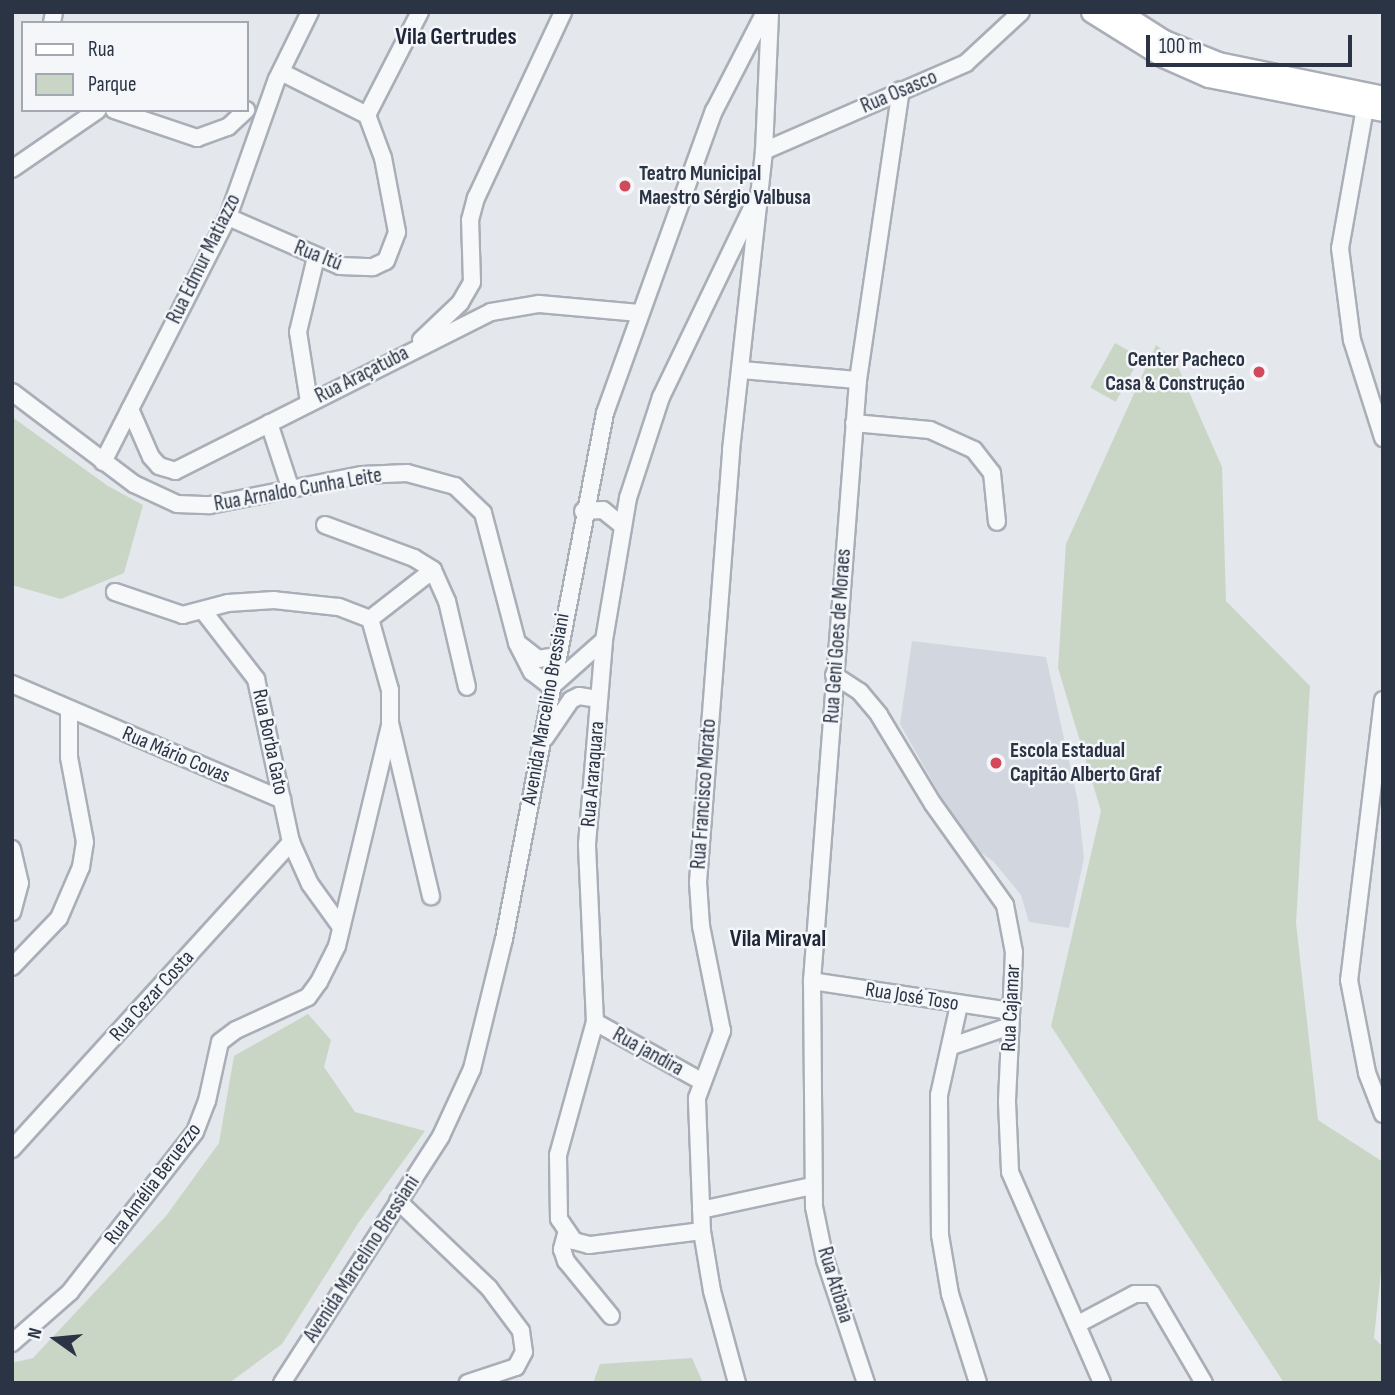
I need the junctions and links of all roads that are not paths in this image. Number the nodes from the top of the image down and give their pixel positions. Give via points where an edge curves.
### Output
1 (310, 12) edge
2 (419, 12) edge
3 (563, 12) edge
4 (768, 12) edge
5 (1021, 12) edge
6 (1091, 12) edge
7 (1120, 12) edge
8 (747, 43) junction
9 (279, 75) junction
10 (768, 76) junction
11 (901, 90) junction
12 (1383, 96) edge
13 (248, 109) edge
14 (1374, 110) edge
15 (95, 112) edge
16 (120, 112) edge
17 (245, 112) edge
18 (368, 115) junction
19 (764, 151) junction
20 (12, 169) edge
21 (758, 195) junction
22 (228, 217) junction
23 (316, 257) junction
24 (640, 313) junction
25 (412, 349) junction
26 (741, 370) junction
27 (858, 380) junction
28 (12, 392) edge
29 (309, 402) junction
30 (130, 409) junction
31 (269, 422) junction
32 (855, 424) junction
33 (1383, 438) edge
34 (103, 462) junction
35 (290, 487) junction
36 (583, 511) junction
37 (997, 522) dead end
38 (325, 524) dead end
39 (623, 526) junction
40 (433, 570) junction
41 (115, 592) dead end
42 (204, 612) junction
43 (370, 619) junction
44 (604, 640) junction
45 (517, 643) junction
46 (556, 656) junction
47 (834, 675) junction
48 (12, 684) edge
49 (467, 687) dead end
50 (551, 687) junction
51 (599, 699) junction
52 (1383, 700) edge
53 (69, 710) junction
54 (390, 724) junction
55 (539, 749) junction
56 (282, 800) junction
57 (291, 842) junction
58 (12, 849) edge
59 (431, 897) dead end
60 (12, 912) edge
61 (341, 927) junction
62 (12, 967) edge
63 (812, 981) junction
64 (959, 1005) junction
65 (1011, 1019) junction
66 (595, 1022) junction
67 (952, 1046) junction
68 (701, 1081) junction
69 (1383, 1114) edge
70 (12, 1149) edge
71 (812, 1186) junction
72 (398, 1201) junction
73 (701, 1210) junction
74 (702, 1231) junction
75 (566, 1234) junction
76 (611, 1316) dead end
77 (1077, 1324) junction
78 (12, 1343) edge
79 (282, 1383) edge
80 (468, 1383) edge
81 (737, 1383) edge
82 (866, 1383) edge
83 (978, 1383) edge
84 (1102, 1383) edge
85 (1204, 1383) edge

1 - 9 street, Rua Edmur Matiazzo
2 - 18 street
3 - 25 street via 476,198 470,220 472,282 460,303
4 - 8 street, Avenida Marcelino Bressiani
4 - 10 street, Rua Francisco Morato
5 - 11 street, Rua Osasco via 966,63
6 - 14 main road via 1200,74
7 - 12 main road via 1164,40 1218,62
8 - 10 street via 759,53
8 - 24 street, Avenida Marcelino Bressiani via 714,111
9 - 13 street
9 - 18 street
9 - 22 street, Rua Edmur Matiazzo
10 - 19 street, Rua Francisco Morato
11 - 19 street, Rua Osasco
11 - 27 street, Rua Geni Goes de Moraes
14 - 33 street via 1340,248 1342,293
15 - 20 street
16 - 17 street via 197,138 228,127
18 - 23 street, Rua Itú via 394,209 396,244 386,261 373,267 355,269
19 - 21 street, Rua Francisco Morato
21 - 26 street, Rua Francisco Morato
21 - 39 street, Rua Araraquara via 661,397 638,457
22 - 23 street, Rua Itú
22 - 30 street, Rua Edmur Matiazzo
23 - 29 street via 298,332
24 - 25 street, Rua Araçatuba via 514,306
24 - 36 street, Avenida Marcelino Bressiani via 605,413
25 - 29 street, Rua Araçatuba
26 - 27 street
26 - 68 street, Rua Francisco Morato via 698,882 701,926 722,1031
27 - 32 street, Rua Geni Goes de Moraes
28 - 34 street, Rua Arnaldo Cunha Leite
29 - 31 street, Rua Araçatuba
30 - 31 street, Rua Araçatuba via 151,457 166,471 184,469
30 - 34 street, Rua Edmur Matiazzo
31 - 35 street
32 - 37 street via 930,430 974,450 992,473
32 - 47 street, Rua Geni Goes de Moraes
34 - 35 street, Rua Arnaldo Cunha Leite via 157,496 191,506
35 - 45 street, Rua Arnaldo Cunha Leite via 407,473 455,485 483,513
36 - 39 street via 603,510
36 - 46 street, Avenida Marcelino Bressiani
38 - 40 street via 414,558
39 - 44 street, Rua Araraquara
40 - 43 street
40 - 49 street via 447,601
41 - 42 street via 173,613
42 - 43 street via 229,603 274,600 325,604
42 - 56 street, Rua Borba Gato via 256,679
43 - 54 street via 390,690
44 - 50 street
44 - 51 street, Rua Araraquara
45 - 46 street via 538,659
45 - 50 street, Rua Arnaldo Cunha Leite via 533,672
46 - 50 street, Avenida Marcelino Bressiani
47 - 63 street, Rua Geni Goes de Moraes
47 - 65 street, Rua Cajamar via 860,692 879,715 933,804 1005,905 1014,953
48 - 53 street, Rua Mário Covas
50 - 55 street, Avenida Marcelino Bressiani
51 - 55 street via 579,696 572,700
51 - 66 street, Rua Araraquara via 587,844
52 - 69 street via 1349,980 1367,1073
53 - 56 street, Rua Mário Covas
53 - 62 street via 69,757 85,842 81,867 59,918
54 - 59 street
54 - 61 street, Rua Amélia Beruezzo
55 - 72 street, Avenida Marcelino Bressiani via 504,939 472,1069 441,1136
56 - 57 street, Rua Borba Gato
57 - 61 street, Rua Borba Gato via 310,884
57 - 70 street, Rua Cezar Costa
58 - 60 street via 20,883
61 - 78 street, Rua Amélia Beruezzo via 329,967 308,997 220,1042 195,1132 71,1292
63 - 64 street, Rua José Toso
63 - 71 street, Rua Geni Goes de Moraes
64 - 65 street, Rua José Toso
64 - 67 street
65 - 67 street
65 - 77 street, Rua Cajamar via 1010,1172
66 - 68 street, Rua jandira
66 - 75 street, Rua Araraquara via 558,1155 558,1209
67 - 83 street via 938,1105 940,1235 950,1294
68 - 73 street, Rua Francisco Morato via 697,1110
71 - 73 street
71 - 82 street, Rua Atibaia via 825,1260
72 - 79 street, Avenida Marcelino Bressiani
72 - 80 street via 489,1288 521,1331 524,1352 516,1367
73 - 74 street, Rua Francisco Morato
74 - 75 street via 590,1245
74 - 81 street, Rua Francisco Morato via 712,1291
75 - 76 street, Rua Araraquara via 562,1248 566,1261
77 - 84 street, Rua Cajamar
77 - 85 street via 1148,1292 1156,1298

